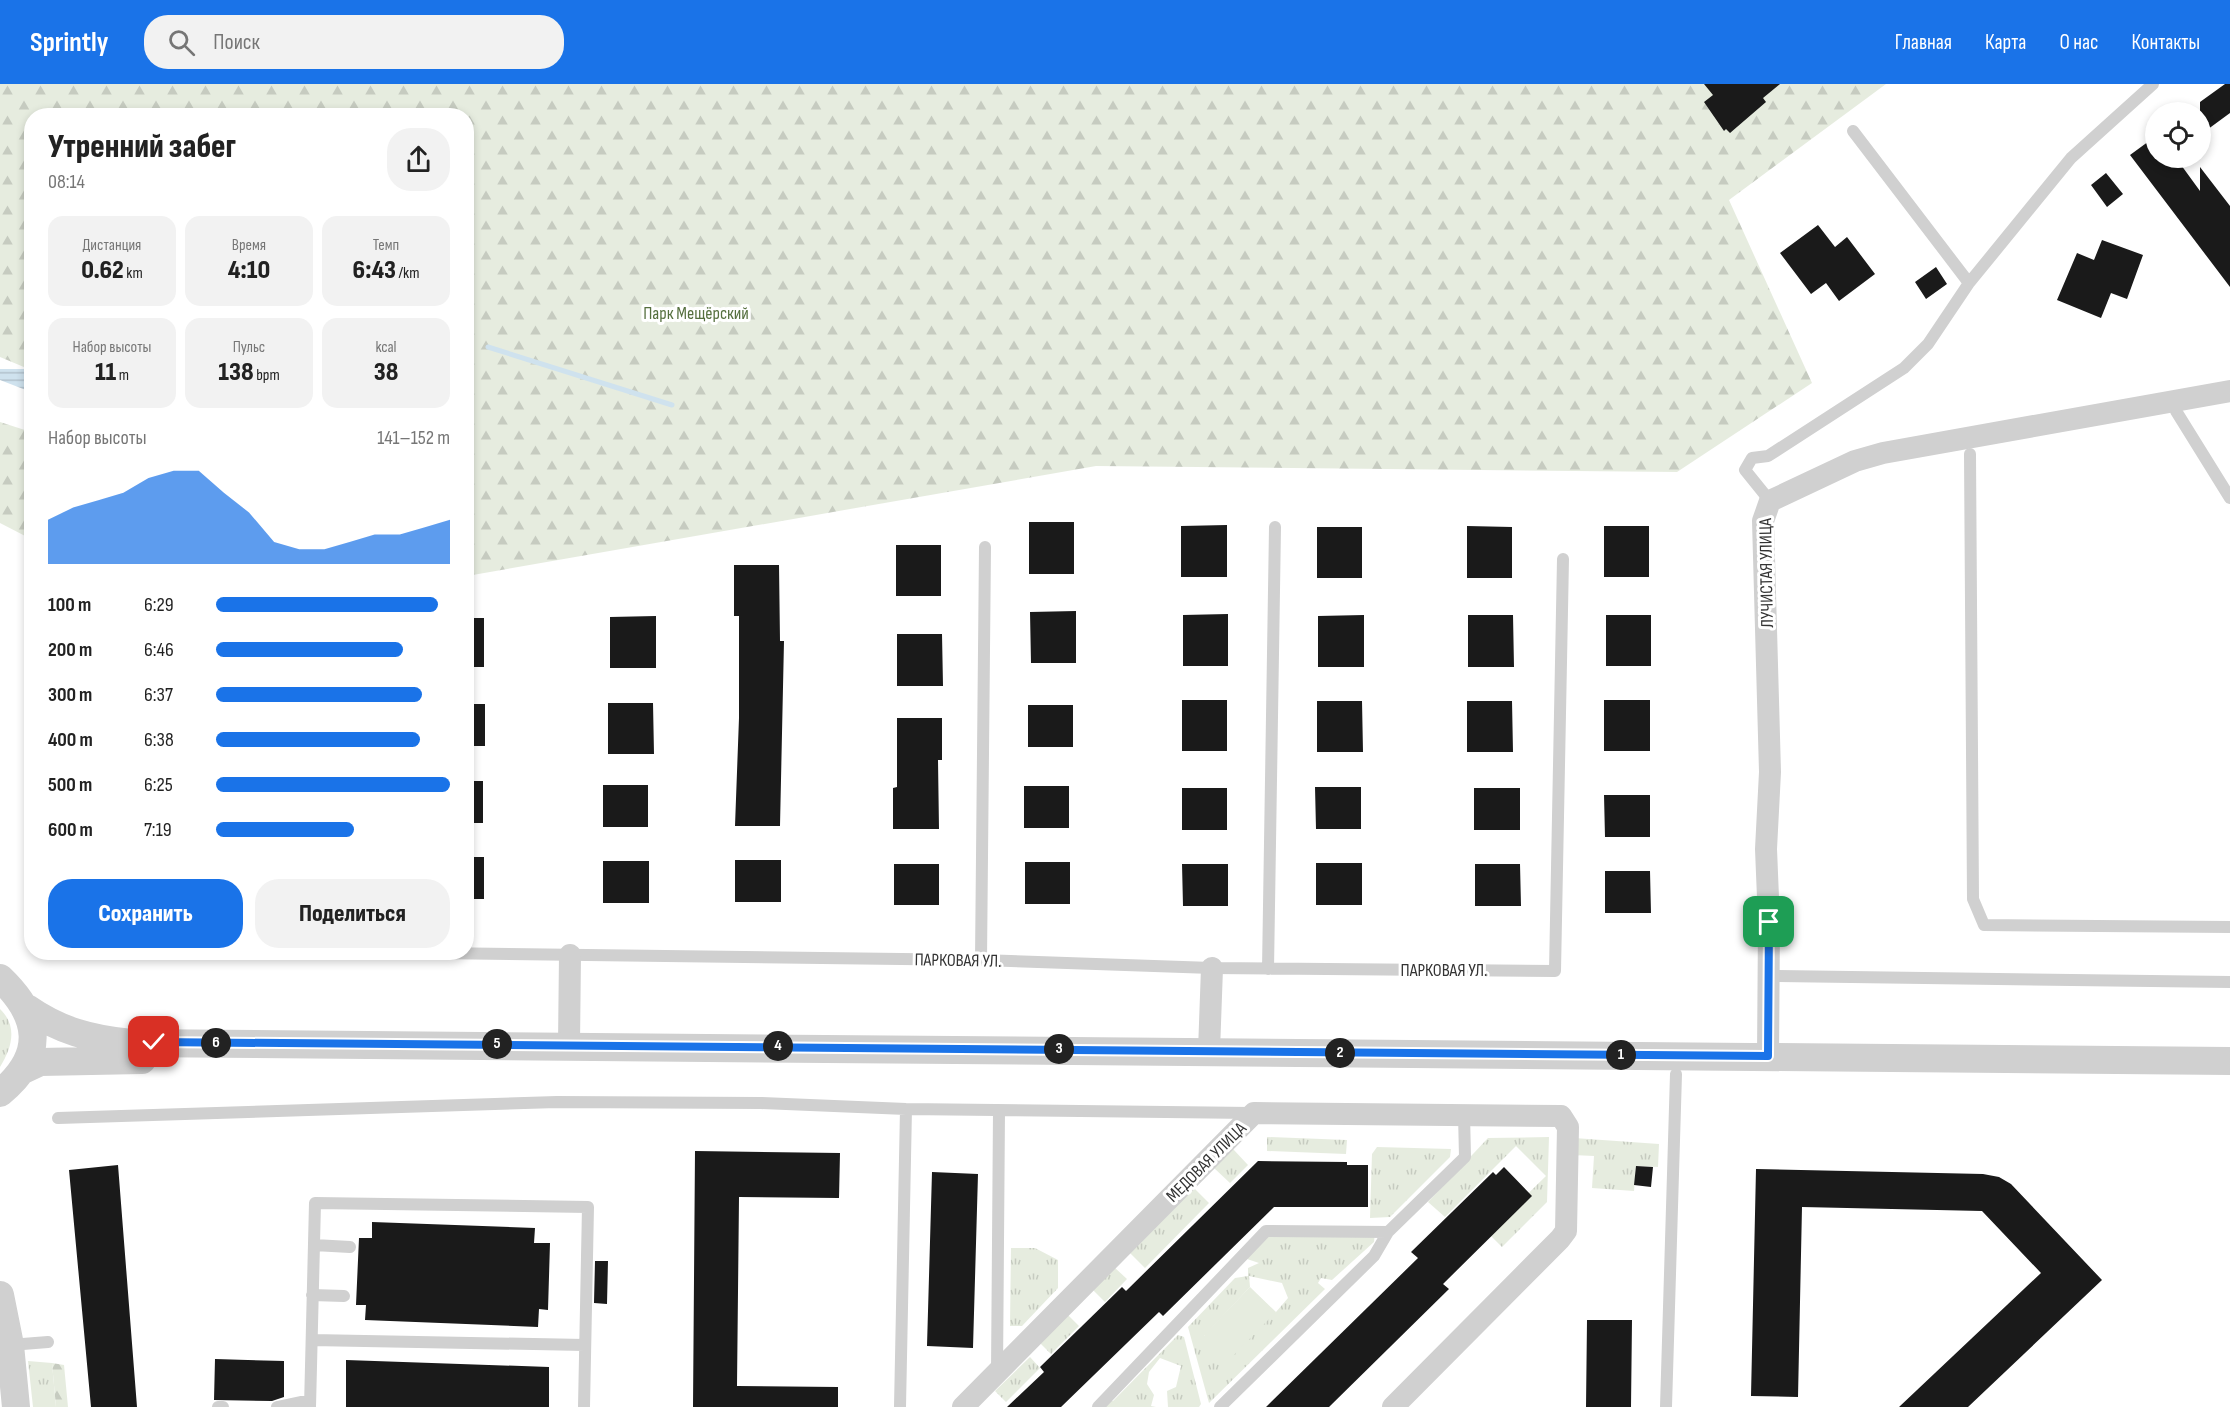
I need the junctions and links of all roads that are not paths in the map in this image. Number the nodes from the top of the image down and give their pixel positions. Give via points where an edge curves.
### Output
1 (2153, 84) edge
2 (1853, 131) dead end
3 (1969, 283) junction
4 (2230, 391) edge
5 (2176, 411) dead end
6 (1970, 454) dead end
7 (2230, 498) edge
8 (1770, 501) junction
9 (1275, 527) dead end
10 (985, 547) dead end
11 (1563, 559) dead end
12 (2230, 927) edge
13 (474, 954) edge
14 (570, 955) junction
15 (981, 960) junction
16 (1212, 968) junction
17 (1268, 969) junction
18 (1769, 976) junction
19 (0, 978) edge
20 (2230, 982) edge
21 (27, 1008) junction
22 (569, 1044) junction
23 (1209, 1051) junction
24 (1768, 1056) junction
25 (2230, 1061) edge
26 (22, 1070) junction
27 (1676, 1074) junction
28 (2230, 1080) edge
29 (0, 1093) edge
30 (906, 1109) junction
31 (999, 1110) junction
32 (1254, 1113) junction
33 (1464, 1114) junction
34 (58, 1118) dead end
35 (1388, 1232) junction
36 (314, 1245) junction
37 (350, 1247) dead end
38 (0, 1295) edge
39 (312, 1295) junction
40 (344, 1296) dead end
41 (312, 1340) junction
42 (48, 1342) dead end
43 (10, 1345) junction
44 (585, 1345) junction
45 (997, 1373) junction
46 (310, 1404) edge
47 (16, 1407) edge
48 (219, 1407) edge
49 (223, 1407) edge
50 (277, 1407) edge
51 (584, 1407) edge
52 (900, 1407) edge
53 (963, 1407) edge
54 (1098, 1407) edge
55 (1220, 1407) edge
56 (1393, 1407) edge
57 (1666, 1407) edge

1 - 3 lane via 2071,158
2 - 3 lane
3 - 8 lane via 1928,344 1904,368 1767,456 1752,458 1745,470
4 - 8 street, ЛУЧИСТАЯ УЛИЦА via 1883,453 1856,461
5 - 7 lane
6 - 12 lane via 1973,899 1984,925
8 - 18 street, ЛУЧИСТАЯ УЛИЦА via 1763,520 1770,772 1766,849
9 - 17 lane
10 - 15 lane
11 - 17 lane, ПАРКОВАЯ УЛ. via 1555,971
13 - 14 lane, ПАРКОВАЯ УЛ.
14 - 15 lane, ПАРКОВАЯ УЛ.
14 - 22 street
15 - 16 lane, ПАРКОВАЯ УЛ.
16 - 17 lane, ПАРКОВАЯ УЛ.
16 - 23 street
18 - 20 lane
18 - 24 street, ЛУЧИСТАЯ УЛИЦА
19 - 21 street
21 - 22 street via 79,1036 131,1043
21 - 26 street via 32,1050
22 - 23 street
23 - 24 street
24 - 25 street
26 - 27 street via 40,1062 120,1060
26 - 29 street
27 - 28 street
27 - 57 lane
30 - 31 lane
30 - 34 lane via 761,1102 557,1102
30 - 52 lane
31 - 32 lane
31 - 45 lane
32 - 33 street, МЕДОВАЯ УЛИЦА
32 - 45 street, МЕДОВАЯ УЛИЦА
33 - 35 lane via 1465,1157
33 - 56 street, МЕДОВАЯ УЛИЦА via 1556,1115 1565,1119 1566,1231
35 - 54 lane via 1266,1231
35 - 55 lane via 1374,1256
36 - 37 lane
36 - 39 lane
36 - 44 lane via 315,1203 588,1207
38 - 43 street
39 - 40 lane
39 - 41 lane
41 - 44 lane
41 - 46 lane
42 - 43 lane
43 - 47 street
44 - 51 lane
45 - 53 street, МЕДОВАЯ УЛИЦА
46 - 50 lane
48 - 49 lane

